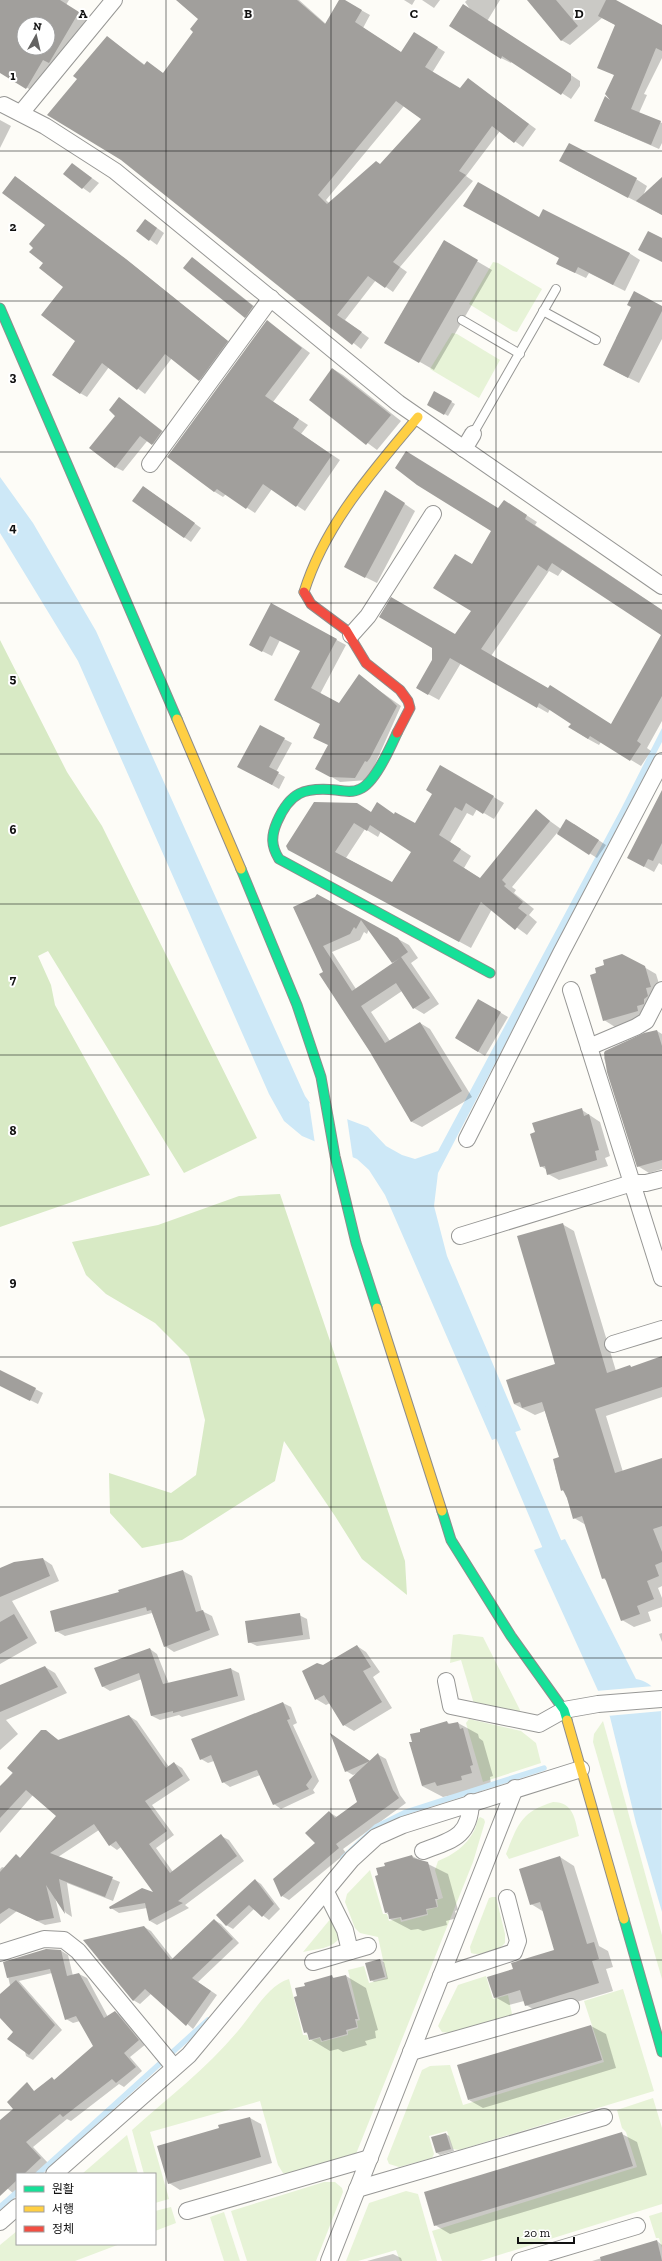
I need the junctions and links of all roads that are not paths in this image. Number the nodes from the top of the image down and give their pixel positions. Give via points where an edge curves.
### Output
1 (114, 0) edge
2 (4, 105) dead end
3 (21, 113) junction
4 (556, 289) dead end
5 (271, 298) junction
6 (0, 308) edge
7 (543, 311) junction
8 (462, 320) dead end
9 (596, 340) dead end
10 (520, 354) junction
11 (418, 417) junction
12 (473, 434) joint
13 (464, 449) junction
14 (150, 464) dead end
15 (433, 514) dead end
16 (662, 586) edge
17 (351, 635) junction
18 (662, 761) edge
19 (490, 973) dead end
20 (571, 990) dead end
21 (662, 990) edge
22 (589, 1047) junction
23 (467, 1139) dead end
24 (662, 1179) edge
25 (632, 1184) junction
26 (460, 1236) dead end
27 (662, 1278) edge
28 (662, 1329) edge
29 (613, 1344) dead end
30 (446, 1681) dead end
31 (662, 1699) edge
32 (564, 1710) junction
33 (581, 1769) junction
34 (515, 1788) junction
35 (471, 1802) junction
36 (423, 1851) dead end
37 (326, 1892) junction
38 (507, 1898) dead end
39 (368, 1946) dead end
40 (350, 1951) junction
41 (0, 1953) edge
42 (314, 1962) dead end
43 (441, 1976) junction
44 (571, 2007) dead end
45 (411, 2052) junction
46 (662, 2052) edge
47 (174, 2067) junction
48 (604, 2117) dead end
49 (370, 2158) junction
50 (55, 2173) edge
51 (358, 2189) junction
52 (16, 2208) edge
53 (187, 2211) dead end
54 (0, 2222) edge
55 (637, 2226) dead end
56 (329, 2261) edge
57 (520, 2261) edge

1 - 3 street
2 - 3 street
3 - 5 street via 115,171
4 - 7 lane
5 - 11 street
5 - 14 street
6 - 32 main road via 297,1005 321,1077 344,1199 376,1309 451,1540 511,1636
7 - 9 lane
7 - 10 lane
8 - 10 lane
10 - 12 lane
11 - 13 street
11 - 17 main road via 365,481 327,538 307,577 303,594 309,603
12 - 13 street
13 - 16 street
15 - 17 street via 368,616
17 - 19 main road via 369,668 404,694 410,708 372,778 361,789 300,791 288,799 272,833 271,847 279,858
18 - 23 street
20 - 22 street
21 - 22 street via 646,1021 636,1028
22 - 25 street
24 - 25 street via 646,1184
25 - 26 street
25 - 27 street
28 - 29 street
30 - 32 street via 451,1706 539,1724
31 - 32 street via 598,1704
32 - 33 main road
33 - 34 street
33 - 46 main road
34 - 35 street
34 - 43 street
35 - 36 street via 471,1817 467,1827 451,1840
35 - 37 street via 403,1824 376,1837 352,1859
37 - 40 street via 346,1930
37 - 47 street via 189,2055
38 - 43 street via 518,1941 514,1952
39 - 40 street
40 - 42 street
41 - 47 street via 44,1939 64,1940 78,1951
43 - 45 street
44 - 45 street
45 - 49 street
47 - 50 street
48 - 51 street
49 - 51 street
49 - 53 street
51 - 56 street
52 - 54 street
55 - 57 street

